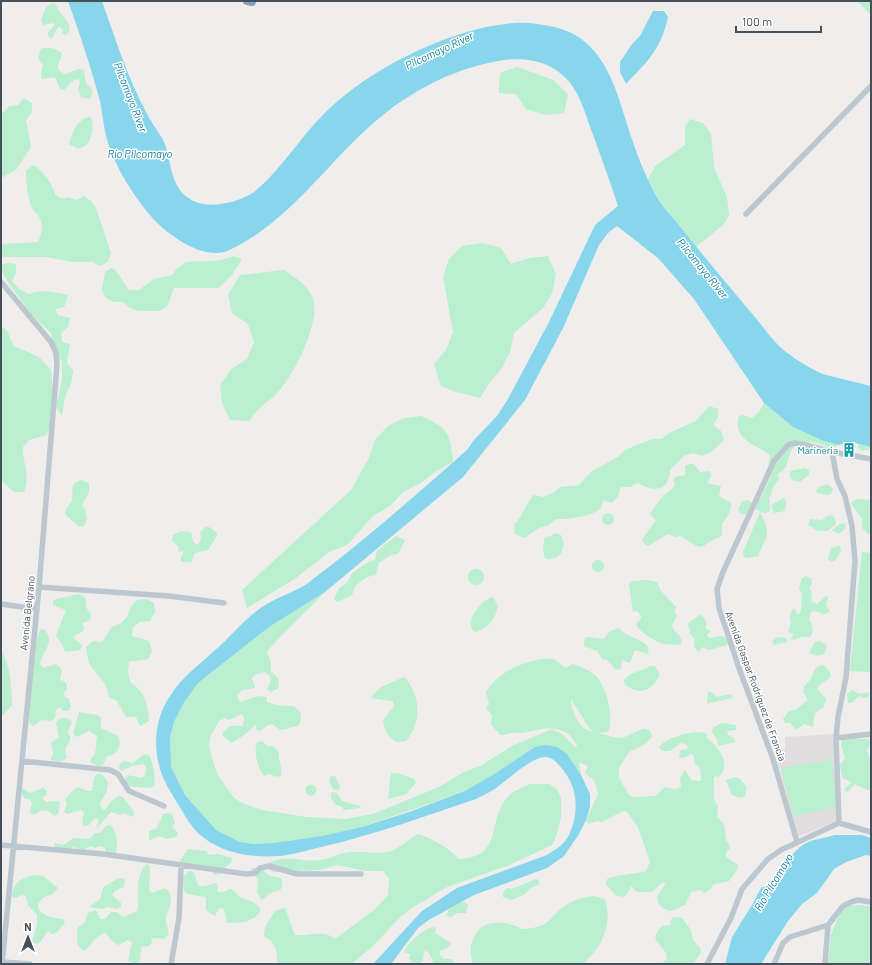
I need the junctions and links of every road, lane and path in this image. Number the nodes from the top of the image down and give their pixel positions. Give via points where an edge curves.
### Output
1 (871, 86) edge
2 (746, 214) dead end
3 (1, 282) edge
4 (832, 452) junction
5 (871, 459) edge
6 (39, 587) junction
7 (224, 603) dead end
8 (1, 604) edge
9 (37, 609) junction
10 (871, 734) edge
11 (836, 738) junction
12 (22, 761) junction
13 (164, 806) dead end
14 (839, 823) junction
15 (871, 832) edge
16 (797, 842) junction
17 (1, 845) edge
18 (13, 846) junction
19 (181, 866) junction
20 (361, 874) dead end
21 (871, 902) edge
22 (828, 925) junction
23 (2, 963) edge
24 (30, 964) edge
25 (171, 964) edge
26 (707, 964) edge
27 (774, 964) edge
28 (825, 964) edge

1 - 2 street
3 - 6 street, Avenida Belgrano via 51,342 56,353
4 - 5 street, Avenida Gaspar Rodríguez de Francia
4 - 11 street via 852,526 855,561 846,677
4 - 16 street, Avenida Gaspar Rodríguez de Francia via 794,443 783,450 774,461 717,589 719,608 773,759
6 - 7 street via 169,596
6 - 9 street, Avenida Belgrano
8 - 9 street
9 - 12 street, Avenida Belgrano
10 - 11 street
11 - 14 street
12 - 13 street via 110,770 118,774 129,791
12 - 18 street, Avenida Belgrano
14 - 15 street
14 - 16 street
16 - 26 street via 768,860 742,889 731,918
17 - 18 street
18 - 19 street via 103,854
18 - 23 street, Avenida Belgrano
19 - 20 street via 246,874 269,866 297,874
19 - 25 street via 179,918
21 - 22 street via 858,900 843,906
22 - 27 street via 790,937 783,943
22 - 28 street
23 - 24 street

